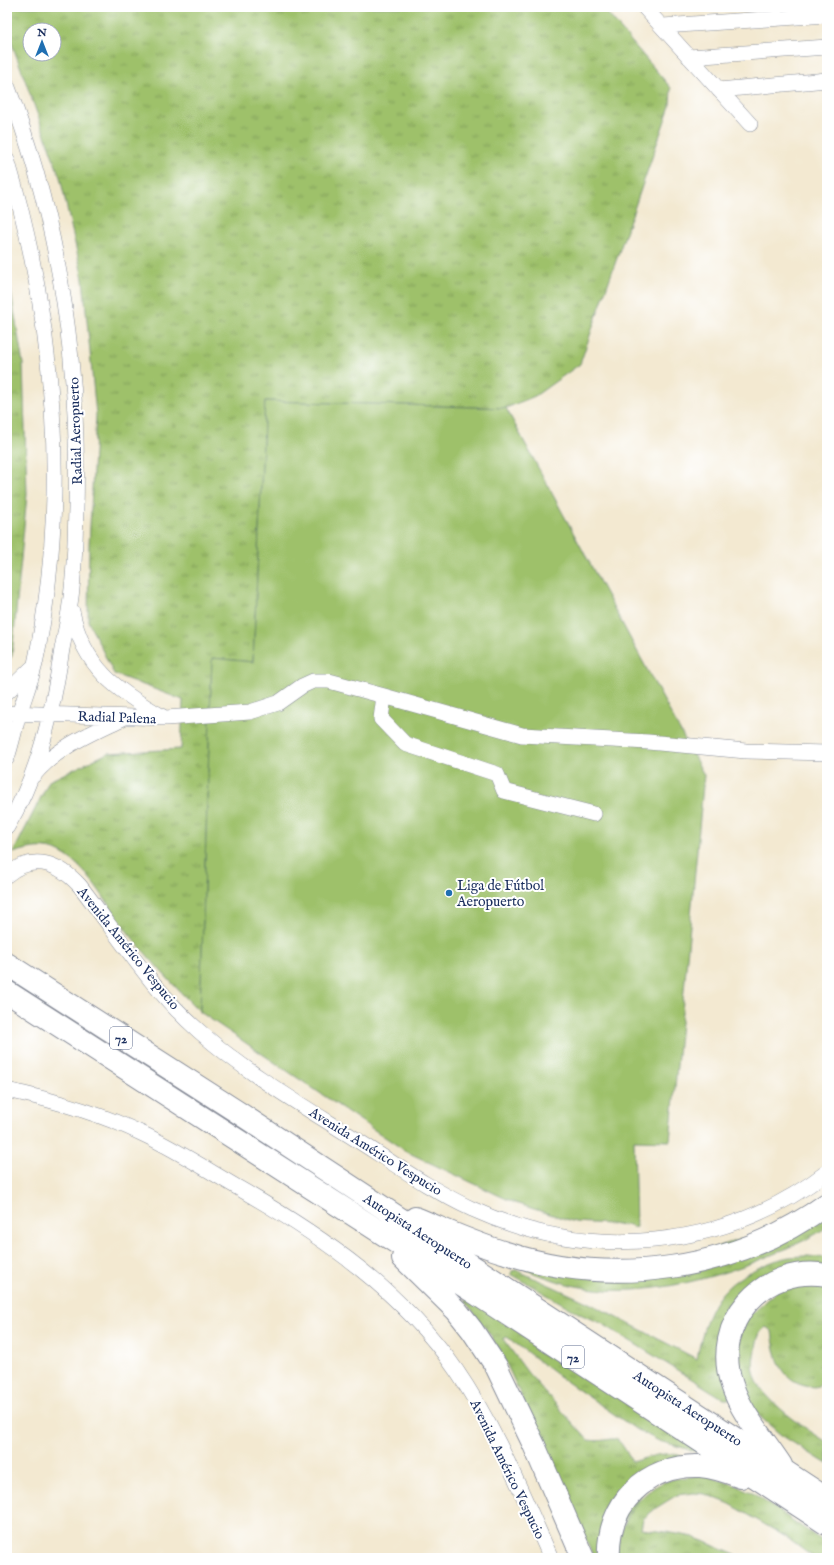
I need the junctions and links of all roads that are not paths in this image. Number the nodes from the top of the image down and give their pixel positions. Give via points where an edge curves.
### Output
1 (644, 7) edge
2 (827, 15) edge
3 (663, 26) junction
4 (827, 47) edge
5 (689, 57) junction
6 (827, 80) edge
7 (7, 85) edge
8 (719, 90) junction
9 (750, 124) dead end
10 (7, 159) edge
11 (70, 604) junction
12 (34, 666) junction
13 (7, 692) edge
14 (384, 696) junction
15 (13, 713) edge
16 (51, 714) junction
17 (124, 718) junction
18 (166, 718) junction
19 (827, 753) edge
20 (7, 758) edge
21 (30, 781) junction
22 (594, 814) dead end
23 (7, 827) edge
24 (7, 875) edge
25 (7, 964) edge
26 (7, 992) edge
27 (7, 1090) edge
28 (827, 1172) edge
29 (377, 1204) junction
30 (827, 1204) edge
31 (362, 1221) junction
32 (827, 1275) edge
33 (786, 1472) junction
34 (782, 1495) junction
35 (827, 1499) edge
36 (827, 1524) edge
37 (551, 1558) edge
38 (583, 1558) edge
39 (609, 1558) edge

1 - 3 street
2 - 3 street
3 - 5 street
4 - 5 street
5 - 8 street
6 - 8 street
7 - 11 street, Radial Aeropuerto via 26,136 44,199 69,332 77,446 76,522
8 - 9 street
10 - 12 street, Radial Aeropuerto via 25,225 40,301 52,411 51,532 42,624
11 - 16 street, Radial Aeropuerto
11 - 18 street, Radial Palena via 79,637 104,675 126,695
12 - 13 street
12 - 15 street, Radial Aeropuerto
14 - 18 street via 329,681 313,681 278,703 250,712
14 - 19 street via 522,735 746,751
14 - 22 street via 381,719 404,744 498,774 504,792
15 - 16 street, Radial Palena
15 - 20 street, Radial Aeropuerto
16 - 17 street, Radial Palena
16 - 21 street, Radial Aeropuerto
17 - 18 street, Radial Palena
17 - 21 street, Radial Aeropuerto via 57,753
21 - 23 street, Radial Aeropuerto
24 - 28 street, Avenida Américo Vespucio via 20,866 37,862 64,870 80,886 171,1003 199,1031 265,1080 367,1146 450,1197 504,1222 556,1235 602,1242 654,1240 718,1228 755,1214 801,1190
25 - 29 highway, Autopista Aeropuerto / 72
26 - 31 highway, Autopista Aeropuerto / 72
27 - 37 street, Avenida Américo Vespucio via 98,1116 162,1143 314,1234 380,1284 419,1323 472,1394 506,1459
29 - 30 highway via 506,1254 556,1265 618,1271 681,1266 734,1252 776,1234
29 - 33 highway, Autopista Aeropuerto / 72
31 - 34 highway, Autopista Aeropuerto / 72
31 - 38 highway via 447,1300 485,1348 509,1390
32 - 33 highway via 803,1273 780,1279 759,1290 735,1321 730,1338 728,1368 735,1394 748,1418
33 - 35 highway, Autopista Aeropuerto / 72
34 - 36 highway, Autopista Aeropuerto / 72
34 - 39 highway via 744,1478 712,1468 691,1466 661,1472 636,1487 622,1504 612,1526

